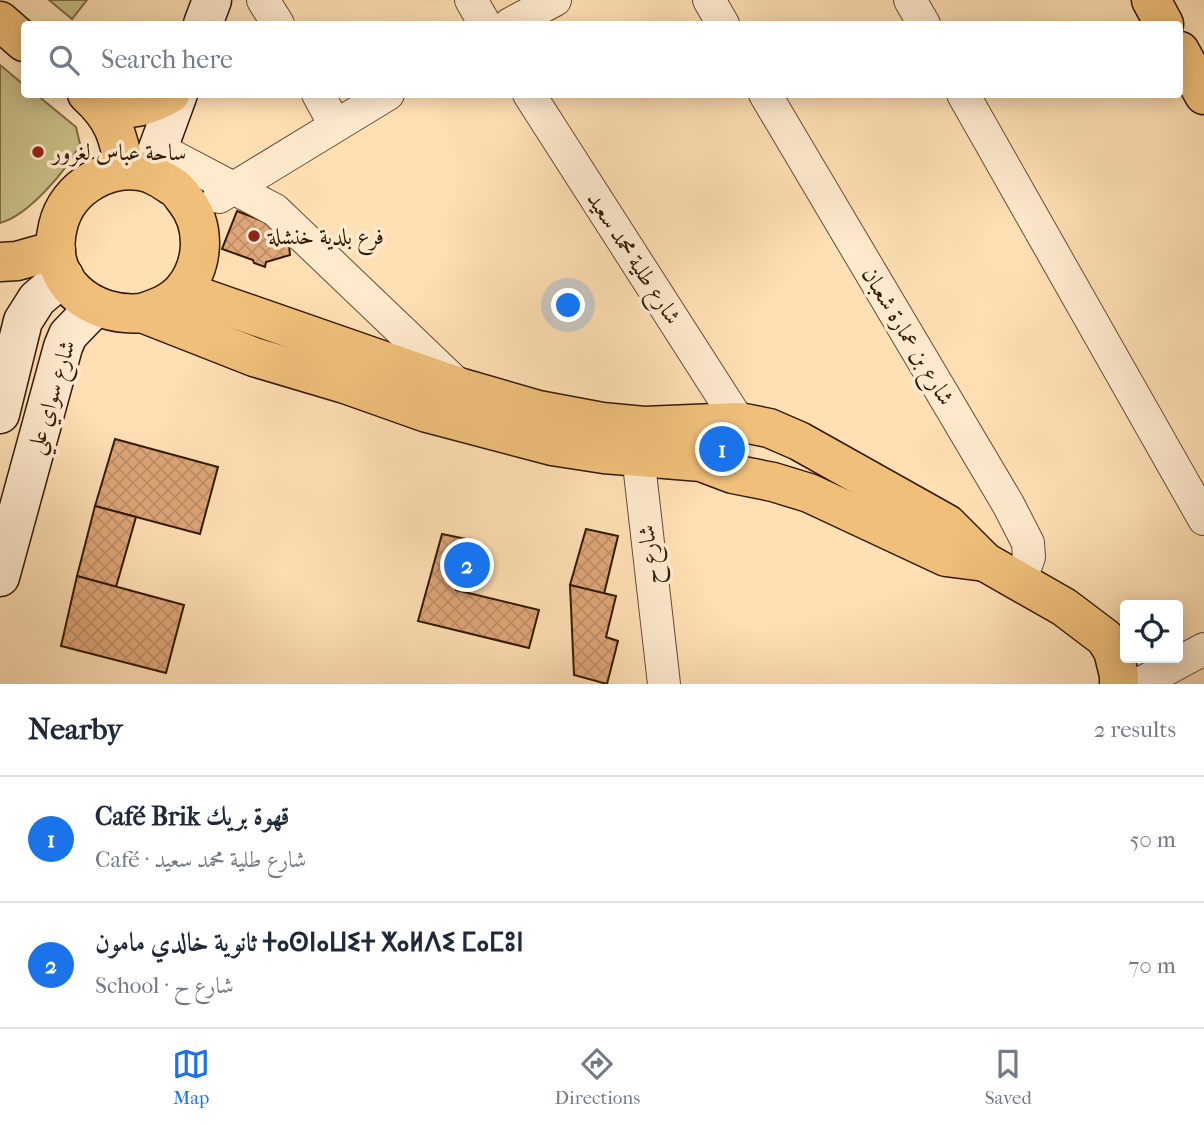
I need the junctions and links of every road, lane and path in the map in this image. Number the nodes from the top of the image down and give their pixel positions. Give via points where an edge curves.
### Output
1 (212, 0) edge
2 (264, 0) edge
3 (471, 0) edge
4 (555, 0) edge
5 (709, 0) edge
6 (910, 0) edge
7 (1150, 0) edge
8 (0, 21) edge
9 (204, 21) edge
10 (276, 21) edge
11 (483, 21) edge
12 (516, 21) edge
13 (721, 21) edge
14 (922, 21) edge
15 (1162, 21) edge
16 (21, 39) edge
17 (1183, 56) edge
18 (1204, 95) edge
19 (164, 98) edge
20 (175, 98) edge
21 (320, 98) edge
22 (381, 98) edge
23 (532, 98) edge
24 (767, 98) edge
25 (965, 98) edge
26 (95, 101) edge
27 (335, 125) junction
28 (145, 164) junction
29 (235, 188) junction
30 (193, 211) junction
31 (0, 262) edge
32 (60, 263) junction
33 (183, 290) junction
34 (95, 307) junction
35 (142, 313) junction
36 (462, 388) junction
37 (0, 414) edge
38 (738, 422) junction
39 (641, 441) junction
40 (1204, 519) edge
41 (985, 562) junction
42 (0, 577) edge
43 (1020, 582) junction
44 (1204, 649) edge
45 (664, 684) edge
46 (1119, 684) edge
47 (1139, 684) edge

1 - 9 main road
2 - 10 street
3 - 11 street
4 - 12 street
5 - 13 street
6 - 14 street
7 - 15 main road
8 - 16 main road
17 - 18 main road
19 - 26 main road via 121,110
20 - 28 main road
21 - 27 street
22 - 27 street
23 - 38 street, شارع طلية محمد سعيد
24 - 43 street, شارع بن عمارة شعبان via 1008,504 1028,543 1029,557
25 - 40 street
26 - 28 main road
27 - 29 street
28 - 29 street
28 - 30 main road via 176,187
28 - 32 main road via 102,175 82,187 66,205 57,227
29 - 30 street
29 - 36 street via 291,225
30 - 33 main road via 200,231 200,252
31 - 32 main road
32 - 34 main road via 77,293
32 - 37 main road, شارع سواي علي via 23,321
33 - 35 main road via 164,305
33 - 36 main road
34 - 35 main road via 126,315
34 - 42 main road, شارع سواي علي via 68,335 63,347
35 - 39 main road via 254,357 427,413 552,446 604,454
36 - 39 main road via 538,410 603,422
38 - 39 main road
38 - 41 main road via 799,441 947,524
39 - 41 main road via 733,474 809,493 946,557
39 - 45 street, شارع ح
41 - 43 main road
43 - 46 main road via 1105,638 1114,651
44 - 47 street

